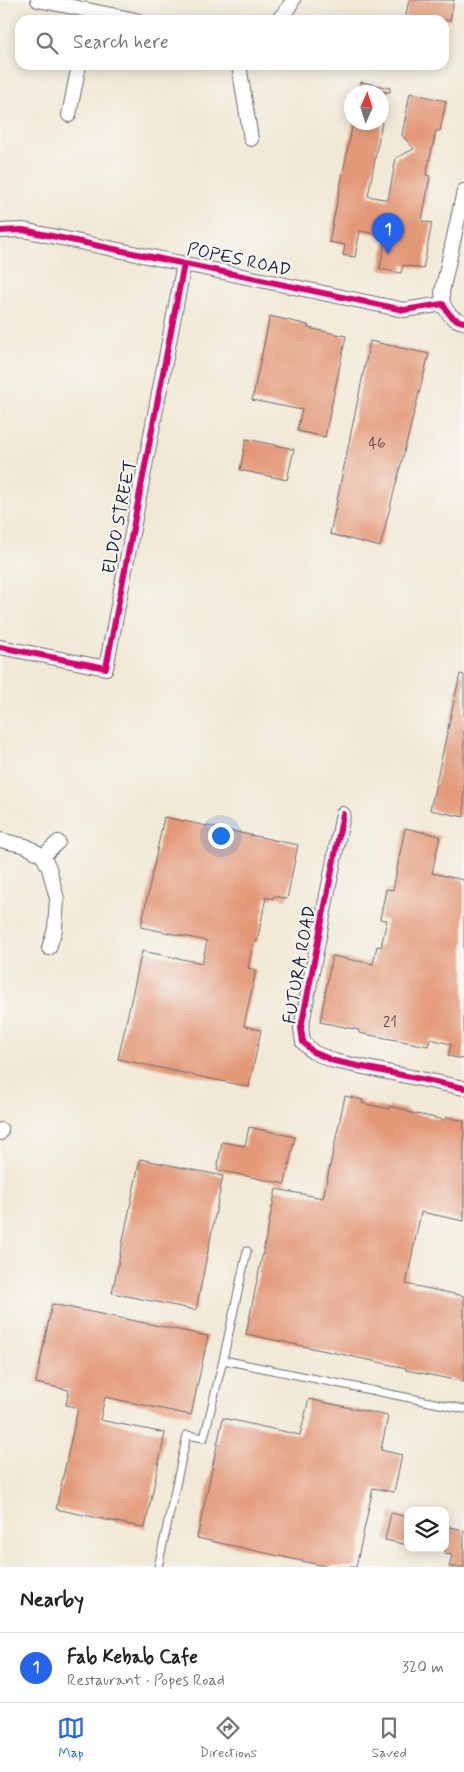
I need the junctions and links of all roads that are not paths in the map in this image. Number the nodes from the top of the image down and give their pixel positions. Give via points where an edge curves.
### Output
1 (38, 0) edge
2 (293, 0) edge
3 (86, 15) edge
4 (282, 15) edge
5 (79, 70) edge
6 (240, 70) edge
7 (69, 115) dead end
8 (251, 139) dead end
9 (464, 191) edge
10 (0, 231) edge
11 (184, 264) junction
12 (443, 304) junction
13 (464, 322) edge
14 (0, 647) edge
15 (343, 814) dead end
16 (0, 840) edge
17 (58, 842) dead end
18 (43, 856) junction
19 (50, 948) dead end
20 (464, 1088) edge
21 (247, 1250) dead end
22 (223, 1360) junction
23 (464, 1409) edge
24 (158, 1567) edge

1 - 3 street
2 - 4 street
5 - 7 street
6 - 8 street
9 - 12 street via 442,292
10 - 11 street, POPES ROAD via 23,230
11 - 12 street, POPES ROAD via 404,310
11 - 14 street, ELDO STREET via 106,668
12 - 13 street via 448,314
15 - 20 street, FUTURA ROAD via 302,1028 303,1042 313,1052 334,1061
16 - 18 street via 26,846
17 - 18 street
18 - 19 street via 57,899
21 - 22 lane
22 - 23 lane
22 - 24 lane via 204,1438 187,1435

